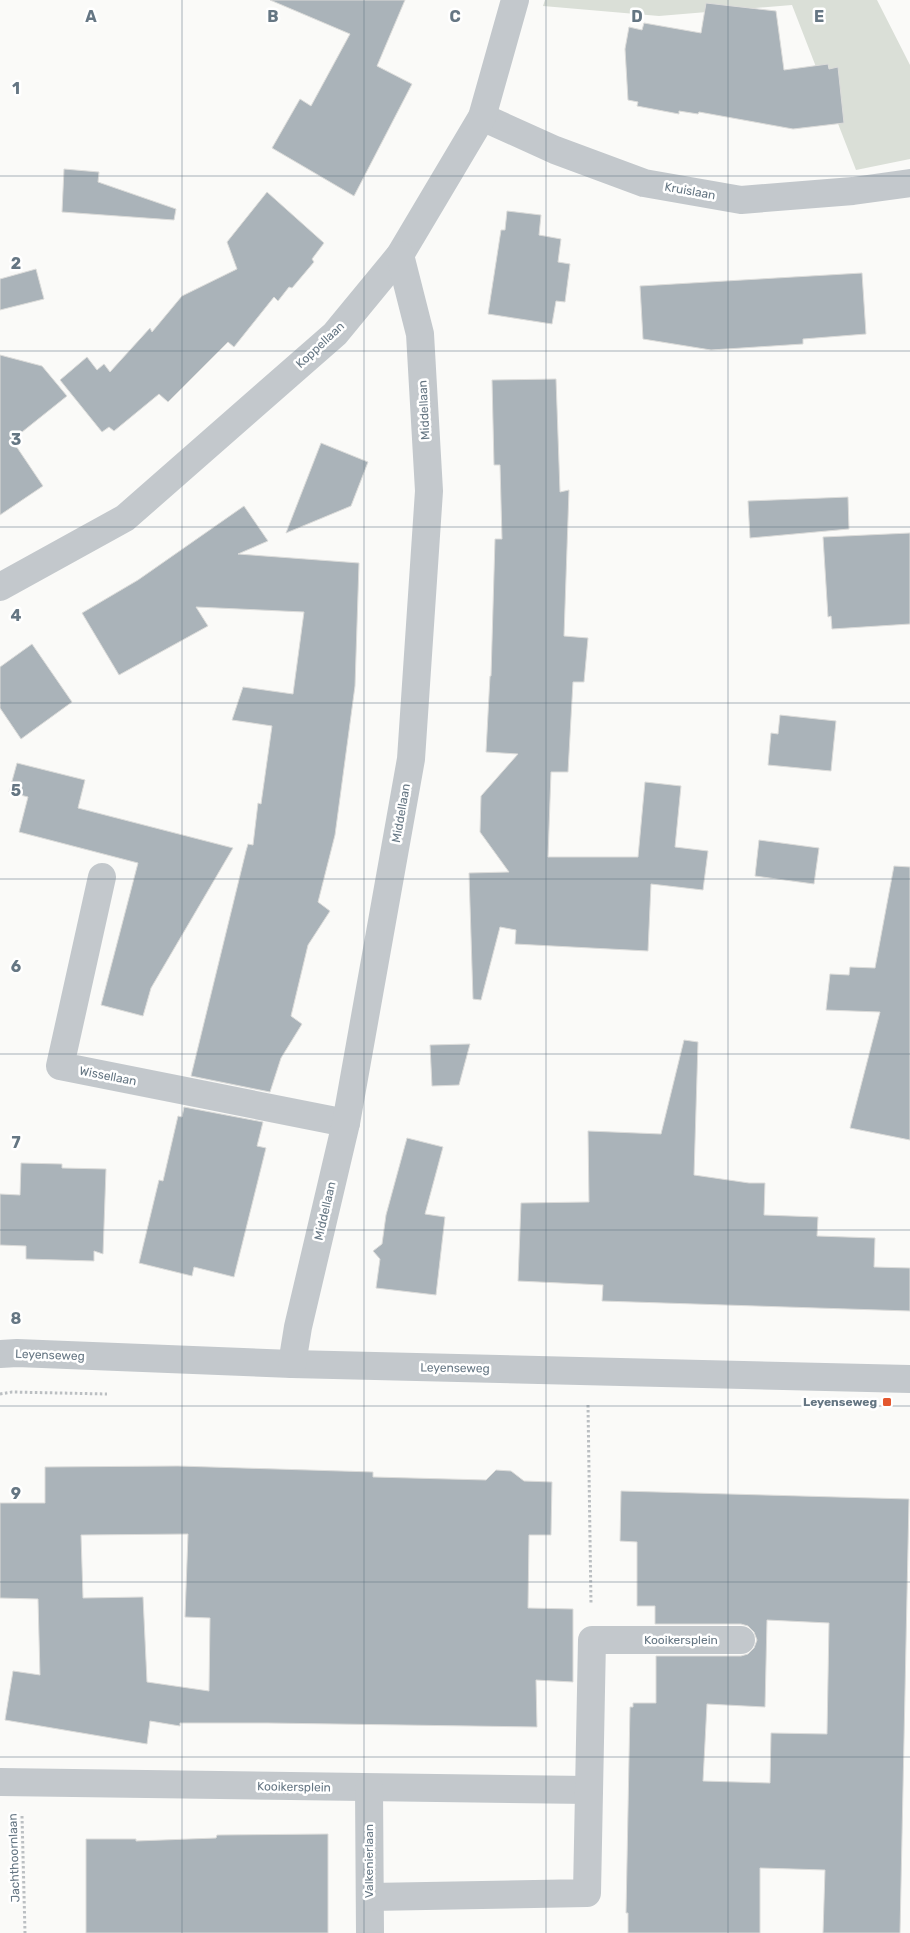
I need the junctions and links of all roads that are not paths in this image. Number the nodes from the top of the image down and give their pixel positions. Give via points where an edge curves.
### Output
1 (515, 0) edge
2 (482, 117) junction
3 (910, 183) edge
4 (400, 255) junction
5 (0, 588) edge
6 (102, 877) dead end
7 (346, 1123) junction
8 (0, 1354) edge
9 (292, 1364) junction
10 (910, 1379) edge
11 (741, 1640) dead end
12 (10, 1782) edge
13 (369, 1788) junction
14 (589, 1790) junction
15 (370, 1897) junction
16 (370, 1933) edge

1 - 2 street, Koppellaan
2 - 3 street, Kruislaan via 555,150 644,183 741,200
2 - 4 street, Koppellaan
4 - 5 street, Koppellaan via 335,334 125,518
4 - 7 street, Middellaan via 420,334 429,501 411,759
6 - 7 street, Wissellaan via 60,1066
7 - 9 street, Middellaan
8 - 9 street, Leyenseweg
9 - 10 street, Leyenseweg
11 - 14 street, Kooikersplein via 592,1640
12 - 13 street, Kooikersplein
13 - 14 street, Kooikersplein
13 - 15 street, Valkenierlaan
14 - 15 street via 587,1893
15 - 16 street, Valkenierlaan

